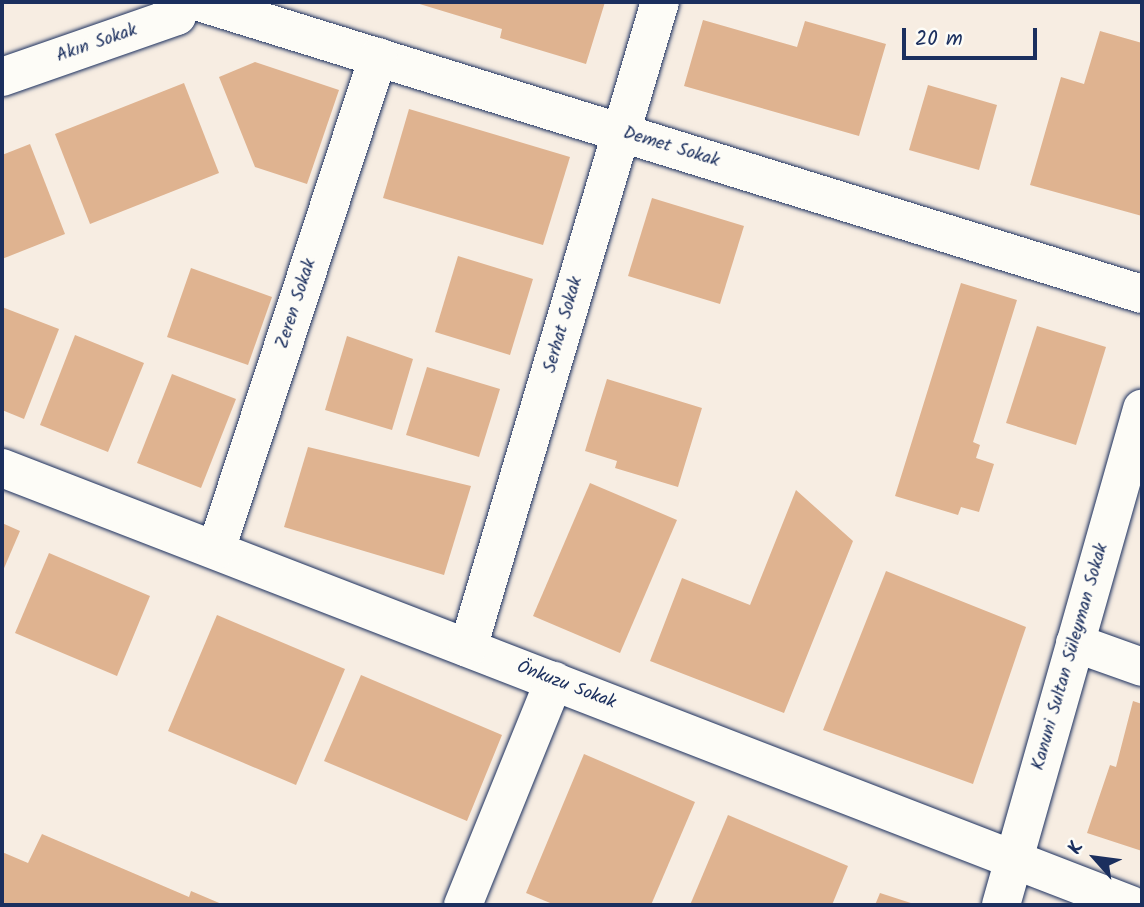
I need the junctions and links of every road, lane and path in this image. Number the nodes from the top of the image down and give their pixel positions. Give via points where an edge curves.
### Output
1 (172, 2) edge
2 (199, 2) edge
3 (660, 2) edge
4 (378, 57) junction
5 (2, 76) edge
6 (621, 132) junction
7 (1142, 293) edge
8 (1142, 409) edge
9 (2, 468) edge
10 (215, 550) junction
11 (1075, 643) junction
12 (468, 648) junction
13 (1142, 667) edge
14 (554, 681) junction
15 (1014, 860) junction
16 (463, 905) edge
17 (1001, 905) edge
18 (1131, 905) edge

1 - 5 street, Akın Sokak via 177,16
2 - 4 street, Demet Sokak
3 - 6 street, Serhat Sokak
4 - 6 street, Demet Sokak
4 - 10 street, Zeren Sokak
6 - 7 street, Demet Sokak
6 - 12 street, Serhat Sokak
8 - 11 street, Kanuni Sultan Süleyman Sokak
9 - 10 street, Önkuzu Sokak
10 - 12 street, Önkuzu Sokak
11 - 13 street
11 - 15 street, Kanuni Sultan Süleyman Sokak
12 - 14 street, Önkuzu Sokak
14 - 15 street, Önkuzu Sokak
14 - 16 street
15 - 17 street, Kanuni Sultan Süleyman Sokak
15 - 18 street, Önkuzu Sokak

